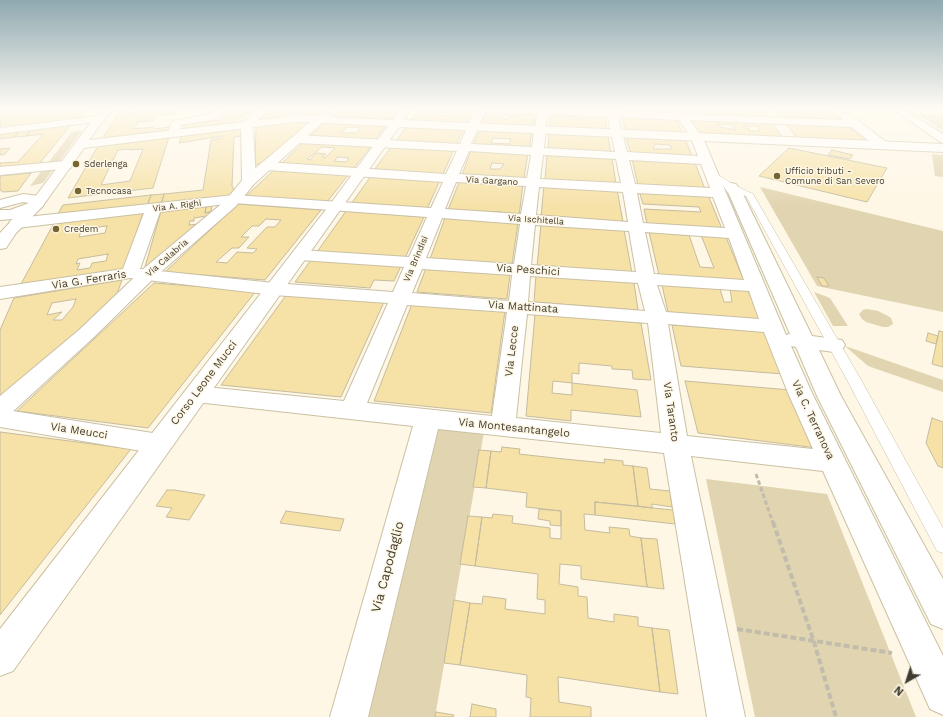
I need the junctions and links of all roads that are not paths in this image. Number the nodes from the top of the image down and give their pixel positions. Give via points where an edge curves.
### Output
1 (83, 141) edge
2 (108, 141) edge
3 (248, 141) edge
4 (294, 141) edge
5 (348, 141) edge
6 (466, 141) edge
7 (538, 141) edge
8 (568, 141) edge
9 (618, 141) edge
10 (643, 141) edge
11 (698, 141) edge
12 (744, 141) edge
13 (777, 141) edge
14 (878, 141) edge
15 (795, 142) joint
16 (380, 143) junction
17 (81, 145) junction
18 (882, 145) junction
19 (463, 147) junction
20 (943, 148) edge
21 (537, 151) junction
22 (943, 152) edge
23 (66, 165) junction
24 (266, 166) junction
25 (0, 171) edge
26 (360, 172) junction
27 (450, 178) junction
28 (717, 179) junction
29 (249, 180) junction
30 (534, 183) junction
31 (629, 188) junction
32 (41, 198) junction
33 (16, 199) junction
34 (0, 200) edge
35 (234, 200) junction
36 (0, 204) edge
37 (336, 206) junction
38 (153, 209) junction
39 (436, 213) junction
40 (0, 215) edge
41 (528, 220) junction
42 (9, 224) edge
43 (637, 228) junction
44 (735, 234) junction
45 (0, 244) edge
46 (300, 255) junction
47 (415, 263) junction
48 (522, 270) junction
49 (139, 274) junction
50 (646, 278) junction
51 (756, 286) junction
52 (274, 289) junction
53 (0, 294) edge
54 (399, 298) junction
55 (517, 307) junction
56 (657, 318) junction
57 (774, 332) junction
58 (803, 341) junction
59 (834, 345) junction
60 (196, 394) junction
61 (0, 409) edge
62 (352, 411) junction
63 (0, 418) edge
64 (428, 418) junction
65 (503, 427) junction
66 (159, 444) junction
67 (676, 445) junction
68 (832, 461) junction
69 (943, 545) edge
70 (943, 612) edge
71 (0, 658) edge
72 (943, 696) edge
73 (349, 717) edge
74 (726, 717) edge

1 - 17 street
2 - 17 street
3 - 29 street
4 - 24 street, Via Calabria
5 - 16 street
6 - 19 street, Via Brindisi
7 - 21 street, Via Lecce
8 - 21 street
9 - 31 street, Via Taranto
10 - 28 street
11 - 28 street, Via C. Terranova
12 - 22 street
13 - 15 street
14 - 18 street
15 - 18 street
16 - 19 street
16 - 26 street, Corso Leone Mucci
17 - 23 street
18 - 20 street
19 - 21 street
19 - 27 street, Via Brindisi
21 - 30 street, Via Lecce
23 - 25 street
23 - 32 street
24 - 26 street, Via Gargano
24 - 29 street, Via Calabria
26 - 27 street, Via Gargano
26 - 37 street, Corso Leone Mucci
27 - 30 street, Via Gargano
27 - 39 street, Via Brindisi
28 - 31 street, Via Gargano
28 - 44 street, Via C. Terranova
28 - 58 street via 736,194
28 - 59 lane via 749,194
29 - 35 street, Via Calabria
30 - 31 street, Via Gargano
30 - 41 street, Via Lecce
31 - 43 street, Via Taranto
32 - 33 street via 37,201
32 - 40 street via 25,211
32 - 42 street via 31,211
33 - 34 street
33 - 36 street
35 - 37 street, Via A. Righi
35 - 38 street, Via A. Righi
35 - 49 street, Via Calabria
37 - 39 street, Via Ischitella
37 - 46 street, Corso Leone Mucci
38 - 42 street, Via A. Righi
38 - 49 street
39 - 41 street, Via Ischitella
39 - 47 street, Via Brindisi
41 - 43 street, Via Ischitella
41 - 48 street, Via Lecce
42 - 45 street
43 - 44 street, Via Ischitella
43 - 50 street, Via Taranto
44 - 51 street, Via C. Terranova
46 - 47 street, Via Peschici
46 - 52 street, Corso Leone Mucci
47 - 48 street, Via Peschici
47 - 54 street, Via Brindisi
48 - 50 street, Via Peschici
48 - 55 street, Via Lecce
49 - 52 street, Via G. Ferraris
49 - 53 street, Via G. Ferraris
49 - 61 street, Via Calabria via 86,334
50 - 51 street, Via Peschici
50 - 56 street, Via Taranto
51 - 57 street, Via C. Terranova
52 - 54 street, Via Mattinata
52 - 60 street, Corso Leone Mucci
54 - 55 street, Via Mattinata
54 - 62 street, Via Brindisi
55 - 56 street, Via Mattinata
55 - 65 street, Via Lecce
56 - 57 street, Via Mattinata
56 - 67 street, Via Taranto
57 - 58 street, Via Mattinata
57 - 68 street, Via C. Terranova
58 - 59 street, Via Mattinata
58 - 70 street via 829,396
59 - 69 lane
60 - 62 street, Via Montesantangelo
60 - 66 street, Corso Leone Mucci
62 - 64 street, Via Montesantangelo
63 - 66 street, Via Meucci
64 - 65 street, Via Montesantangelo
64 - 73 street, Via Capodaglio
65 - 67 street, Via Montesantangelo
66 - 71 street, Corso Leone Mucci
67 - 68 street, Via Montesantangelo
67 - 74 street, Via Taranto
68 - 72 street, Via C. Terranova

